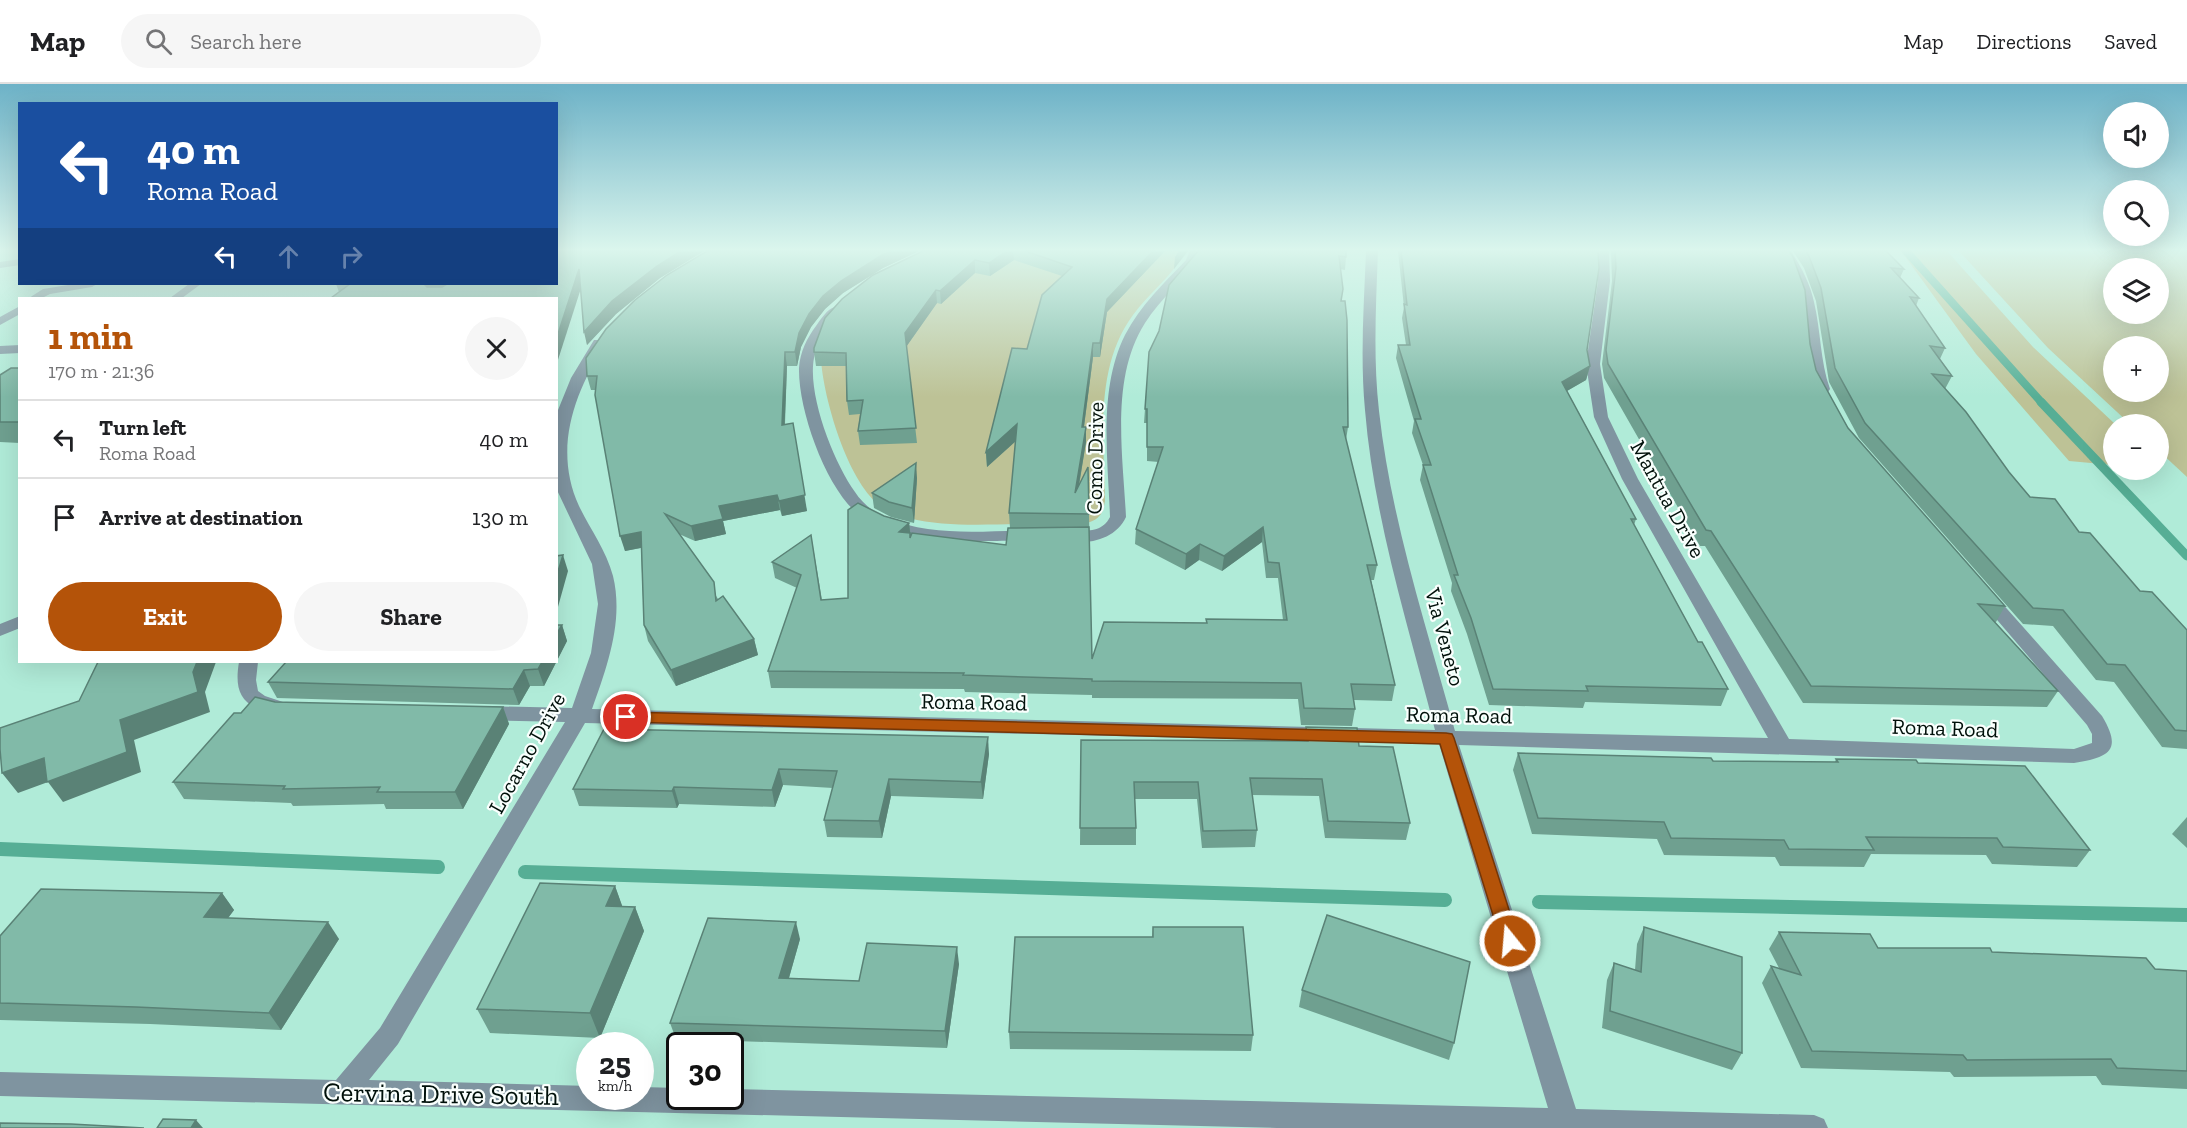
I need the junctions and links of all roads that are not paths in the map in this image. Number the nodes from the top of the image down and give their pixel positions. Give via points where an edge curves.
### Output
1 (1157, 300) edge
2 (1370, 300) edge
3 (1602, 300) edge
4 (1807, 300) edge
5 (844, 302) edge
6 (18, 310) edge
7 (0, 322) edge
8 (615, 326) edge
9 (1, 349) edge
10 (18, 349) edge
11 (1829, 403) edge
12 (1970, 579) edge
13 (18, 622) edge
14 (0, 631) edge
15 (249, 663) edge
16 (296, 709) edge
17 (461, 713) edge
18 (579, 716) junction
19 (1446, 738) junction
20 (1783, 746) junction
21 (0, 1084) edge
22 (342, 1092) junction
23 (1567, 1125) edge
24 (1814, 1128) edge

1 - 5 street, Como Drive via 1138,322 1123,352 1116,384 1116,525 1091,536 914,531 867,514 839,478 815,418 806,368 816,336
2 - 19 street, Via Veneto via 1372,411 1390,524
3 - 20 street, Mantua Drive via 1593,364 1601,417 1630,479
4 - 11 street via 1816,369
6 - 7 lane
8 - 18 street, Locarno Drive via 576,378 561,428 561,480 603,572 608,609 604,639
9 - 10 lane
12 - 20 street, Roma Road via 2095,721 2102,734 2102,746 2074,756
13 - 14 lane
15 - 16 street via 244,685 249,696 261,704
17 - 18 street, Roma Road
18 - 19 street, Roma Road
18 - 22 street, Locarno Drive via 389,1036
19 - 20 street, Roma Road
19 - 23 street, Via Veneto
21 - 22 street, Cervina Drive South
22 - 23 street, Cervina Drive South
23 - 24 street, Cervina Drive South

